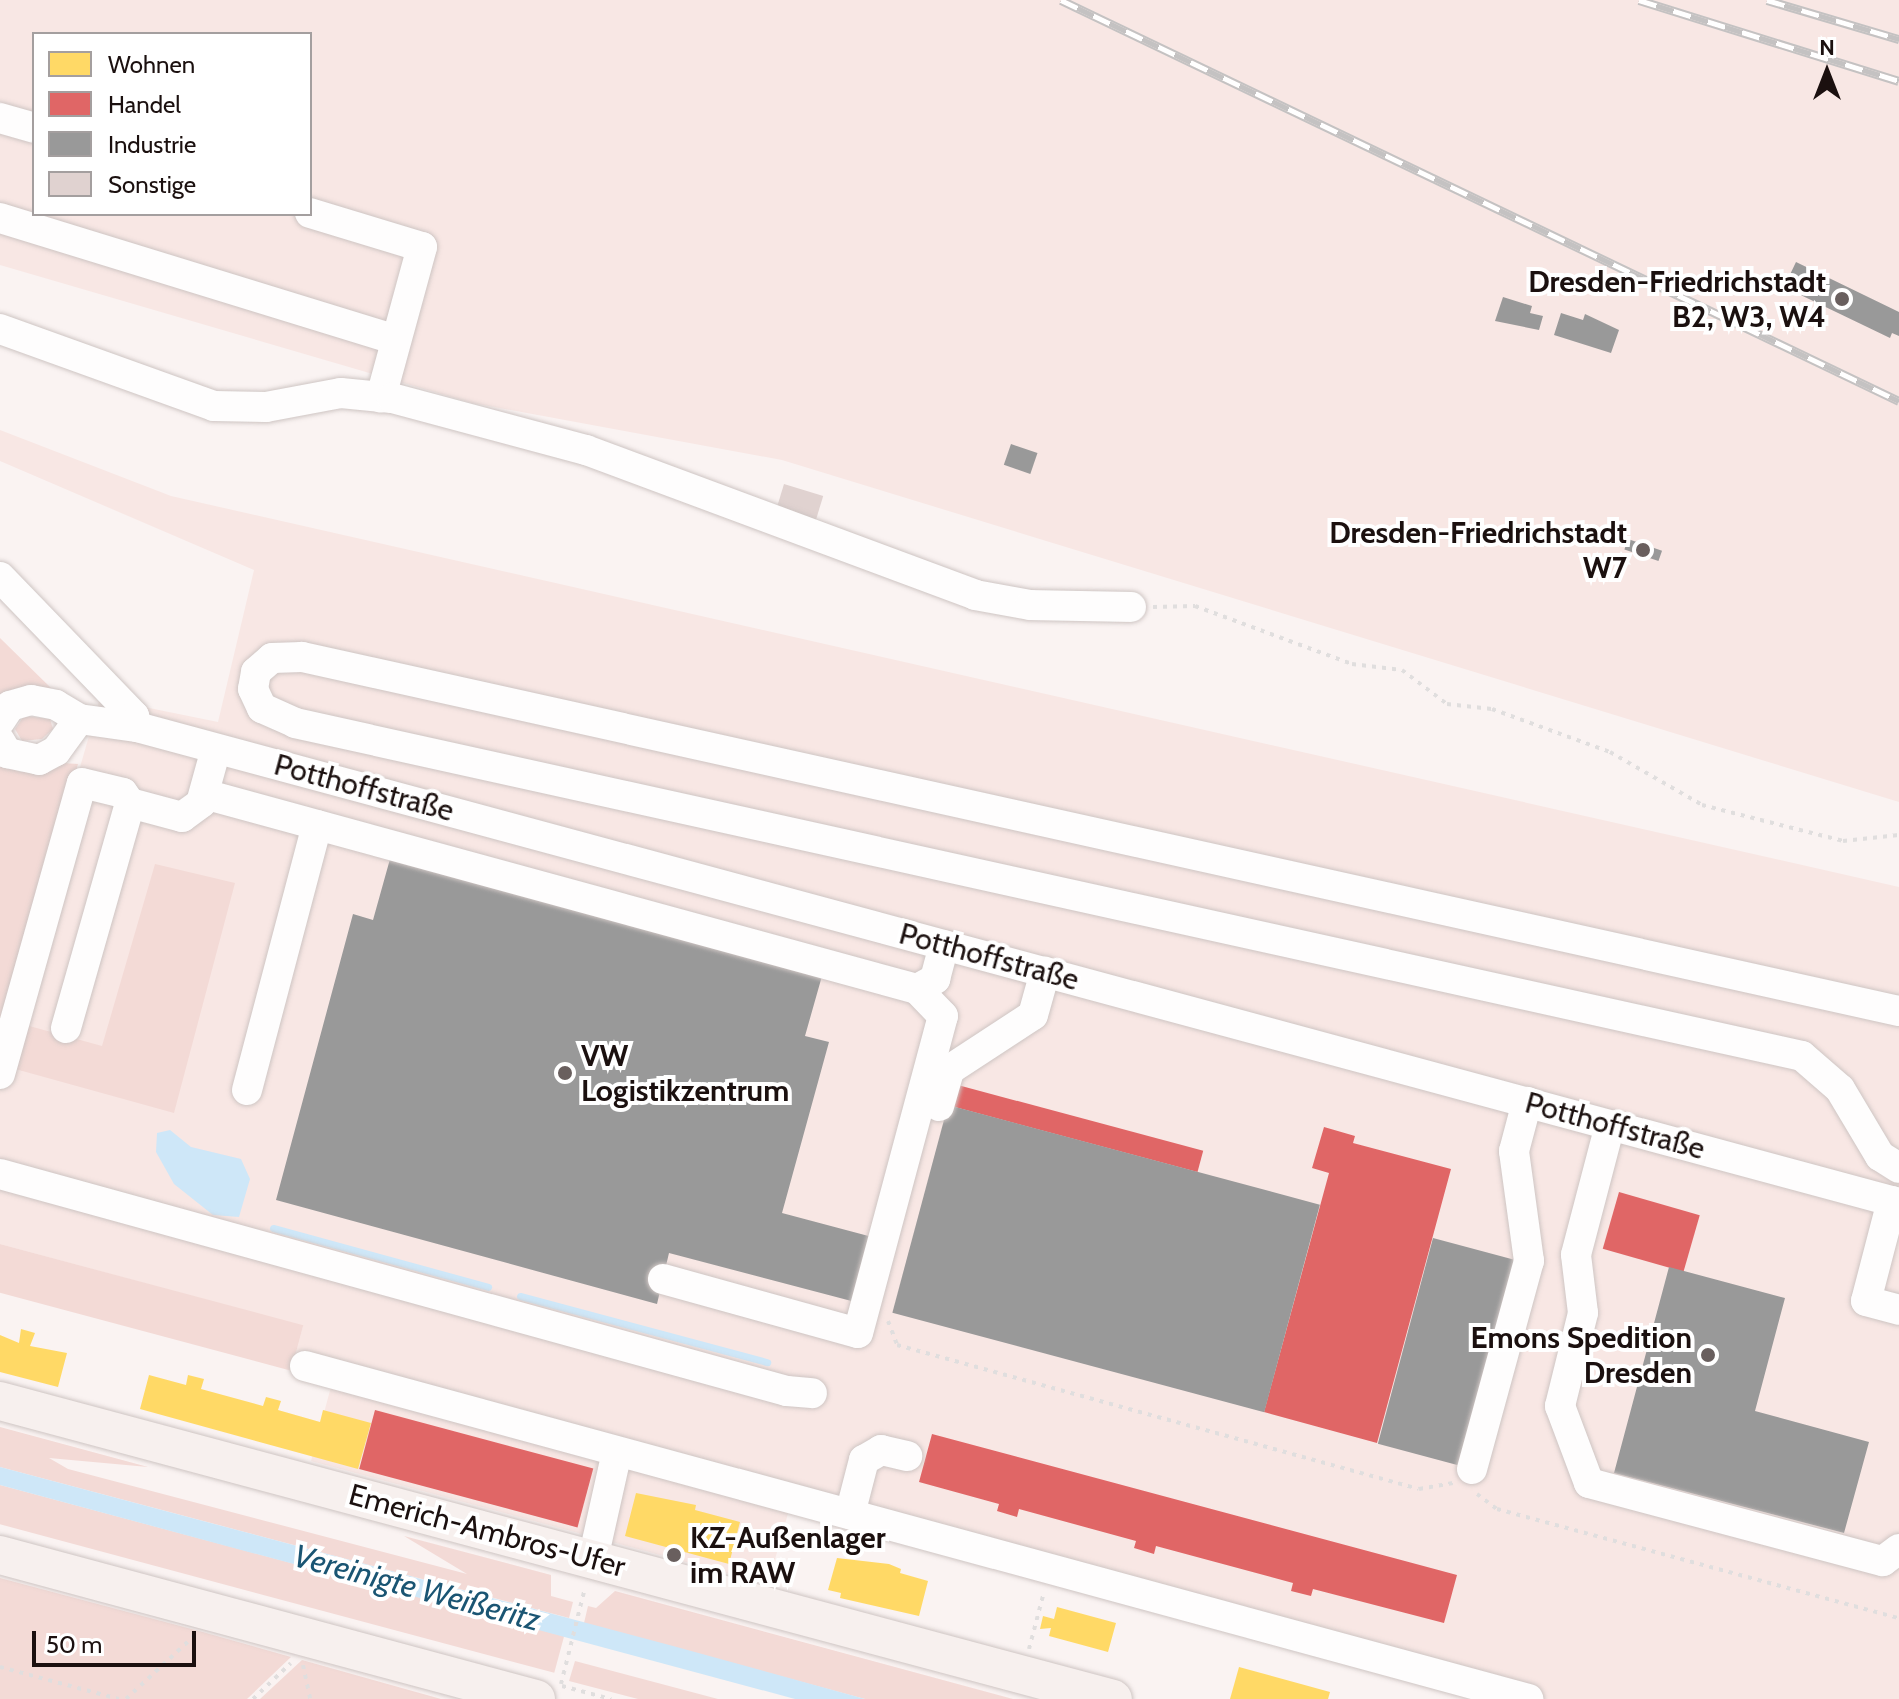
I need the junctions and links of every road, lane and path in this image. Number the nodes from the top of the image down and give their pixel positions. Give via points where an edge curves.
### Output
1 (0, 118) edge
2 (32, 127) edge
3 (312, 214) edge
4 (0, 218) edge
5 (0, 329) edge
6 (396, 340) junction
7 (381, 397) junction
8 (0, 577) edge
9 (1131, 607) joint
10 (79, 719) junction
11 (0, 721) edge
12 (137, 727) junction
13 (0, 741) edge
14 (216, 749) junction
15 (204, 794) junction
16 (130, 803) junction
17 (317, 825) junction
18 (1899, 835) edge
19 (944, 945) junction
20 (1045, 972) junction
21 (917, 989) junction
22 (1899, 1011) edge
23 (66, 1028) dead end
24 (0, 1074) edge
25 (247, 1090) dead end
26 (1527, 1102) junction
27 (1610, 1125) junction
28 (1899, 1168) edge
29 (0, 1174) edge
30 (1896, 1202) edge
31 (663, 1279) dead end
32 (884, 1310) joint
33 (1899, 1310) edge
34 (305, 1366) dead end
35 (812, 1393) dead end
36 (0, 1401) edge
37 (617, 1452) junction
38 (907, 1456) dead end
39 (1472, 1469) junction
40 (850, 1514) junction
41 (1899, 1549) edge
42 (0, 1555) edge
43 (1051, 1567) junction
44 (590, 1571) junction
45 (1899, 1618) edge
46 (200, 1627) dead end
47 (0, 1667) edge
48 (1023, 1675) junction
49 (549, 1690) edge
50 (119, 1699) edge
51 (126, 1699) edge
52 (253, 1699) edge
53 (310, 1699) edge
54 (1113, 1699) edge
55 (1528, 1699) edge

1 - 2 street
3 - 6 street via 422,247
4 - 6 street
5 - 7 street via 214,406 266,407 341,393
6 - 7 street
7 - 9 street via 586,450 975,595 1030,605
8 - 12 street via 134,716
9 - 18 path via 1195,606 1352,664 1402,670 1447,704 1492,709 1610,752 1702,805 1843,841
10 - 11 street, Potthoffstraße via 56,705 31,700 10,706
10 - 12 street, Potthoffstraße
10 - 13 street via 56,751 39,760 7,753
12 - 14 street, Potthoffstraße
14 - 15 street
14 - 19 street, Potthoffstraße
15 - 16 street via 201,803 182,817
15 - 17 street
16 - 23 street
16 - 24 street via 123,793 82,783
17 - 21 street
17 - 25 street
19 - 20 street, Potthoffstraße
19 - 21 street via 935,979
20 - 26 street, Potthoffstraße
20 - 32 street via 1033,1015 949,1070
21 - 31 street via 943,1016 858,1333
22 - 28 street via 302,657 272,658 256,672 253,689 262,708 295,723 1802,1056 1840,1089 1880,1156
26 - 27 street, Potthoffstraße
26 - 39 street via 1514,1151 1529,1261
27 - 30 street, Potthoffstraße
27 - 41 street via 1576,1255 1583,1313 1560,1406 1589,1483 1883,1561
29 - 35 street via 787,1391
30 - 33 street via 1866,1301
32 - 39 path via 897,1345 1419,1489 1450,1486
34 - 37 street
36 - 44 main road, Emerich-Ambros-Ufer
37 - 40 street
37 - 44 street
38 - 40 street via 881,1450 864,1460
39 - 45 path via 1475,1492 1497,1509
40 - 43 street
42 - 49 main road
43 - 48 path
43 - 55 street
44 - 48 main road, Emerich-Ambros-Ufer
44 - 49 path
46 - 51 path
47 - 50 path
48 - 54 main road, Emerich-Ambros-Ufer
52 - 53 path via 299,1655

